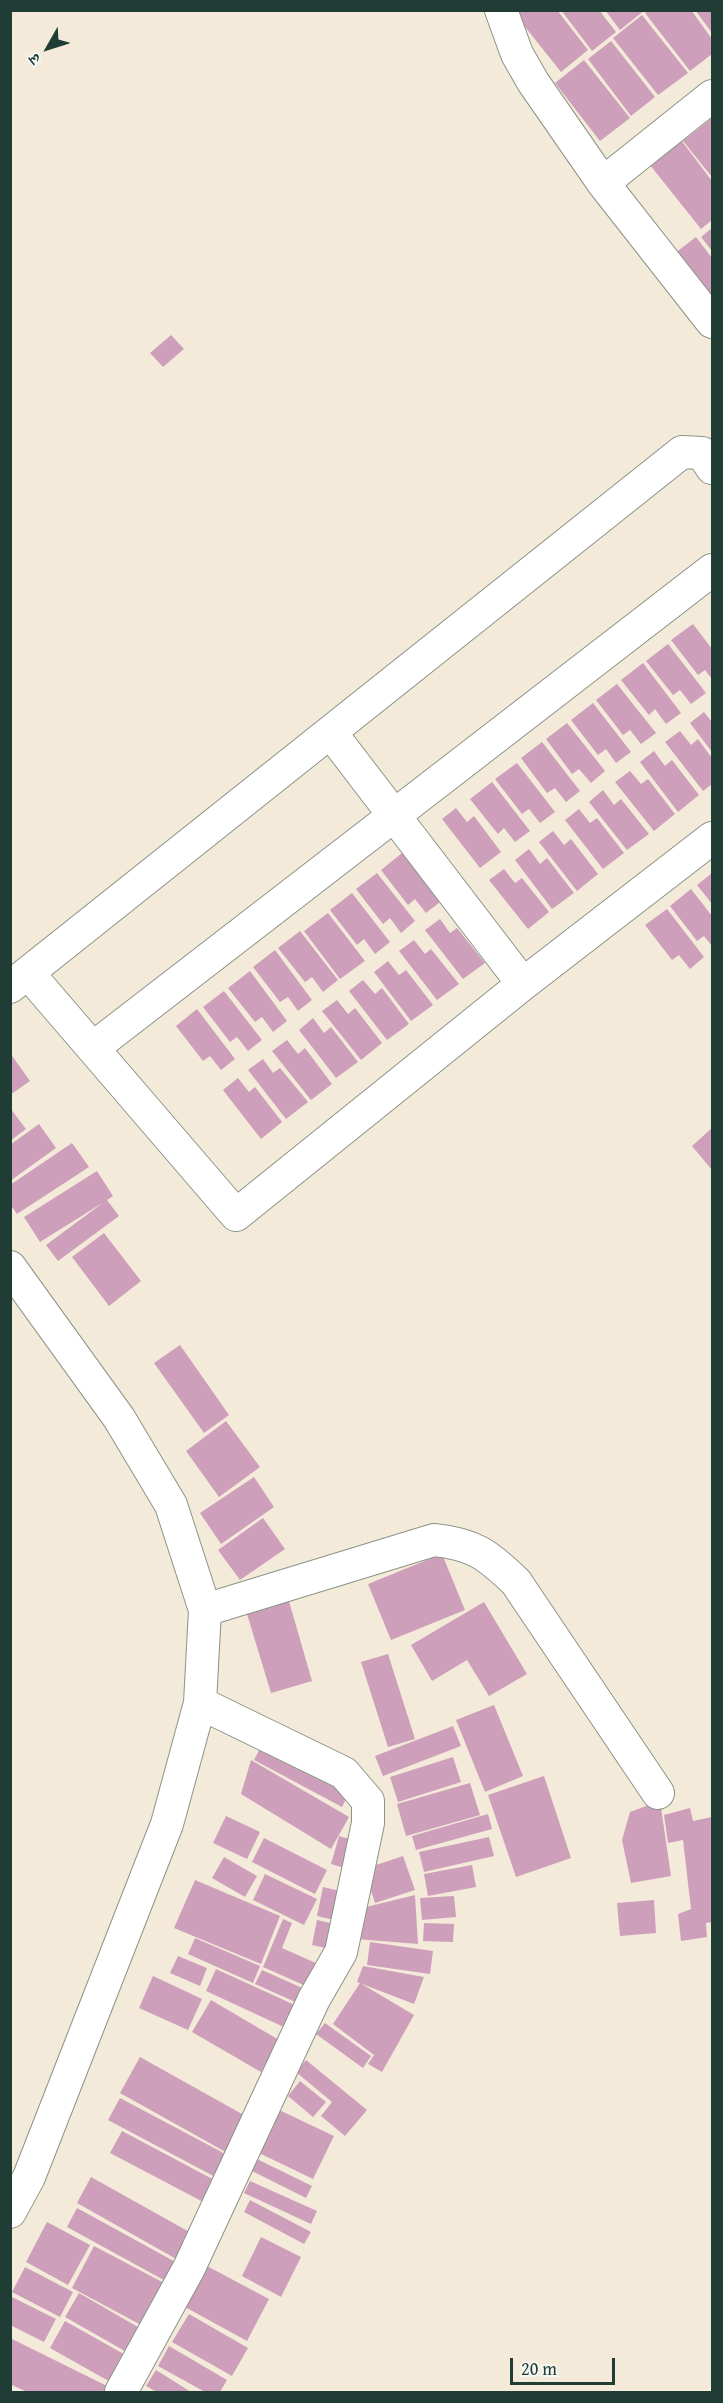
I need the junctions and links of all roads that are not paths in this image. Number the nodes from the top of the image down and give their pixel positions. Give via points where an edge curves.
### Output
1 (501, 10) edge
2 (712, 96) edge
3 (603, 183) junction
4 (712, 322) edge
5 (712, 468) edge
6 (712, 570) edge
7 (331, 733) junction
8 (395, 817) junction
9 (712, 838) edge
10 (19, 980) edge
11 (522, 984) junction
12 (93, 1048) junction
13 (10, 1267) edge
14 (205, 1611) junction
15 (200, 1703) junction
16 (658, 1793) dead end
17 (10, 2212) edge
18 (121, 2392) edge

1 - 3 street via 517,54
2 - 3 street
3 - 4 street
5 - 7 street via 702,453 682,453
6 - 8 street
7 - 8 street
7 - 10 street
8 - 11 street
8 - 12 street
9 - 11 street
10 - 12 street
11 - 12 street via 236,1215
13 - 14 street via 119,1418 171,1506
14 - 15 street
14 - 16 street via 434,1540 460,1542 490,1557 516,1582
15 - 17 street via 167,1824 29,2177
15 - 18 street via 344,1773 368,1800 368,1823 341,1952 314,2000 189,2268

